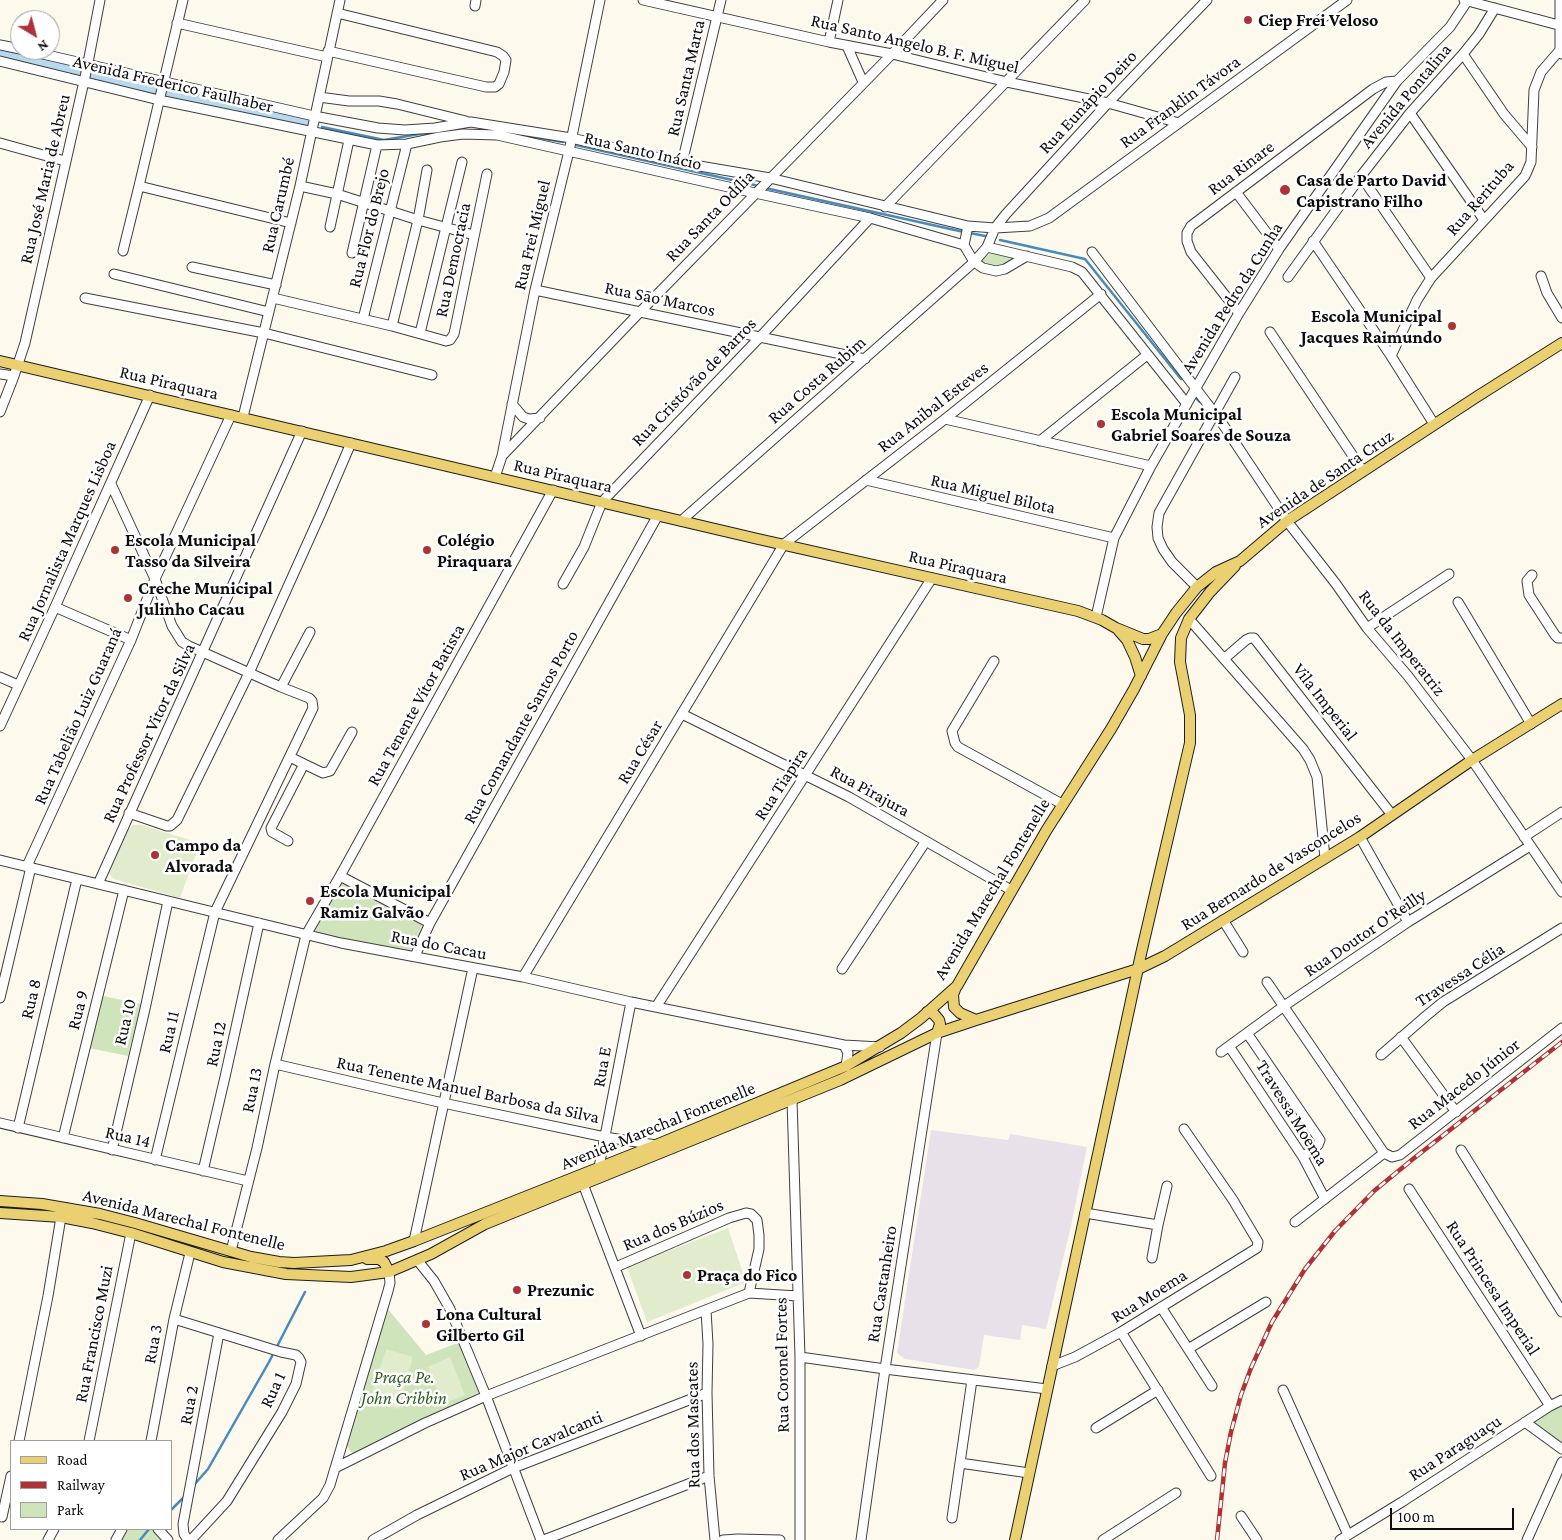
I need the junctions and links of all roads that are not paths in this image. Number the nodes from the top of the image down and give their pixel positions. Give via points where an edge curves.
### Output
1 (100, 0) edge
2 (183, 0) edge
3 (340, 0) edge
4 (600, 0) edge
5 (643, 0) edge
6 (720, 0) edge
7 (838, 0) edge
8 (943, 0) edge
9 (1085, 0) edge
10 (1207, 0) edge
11 (1347, 0) edge
12 (1560, 0) edge
13 (1468, 1) edge
14 (1495, 8) junction
15 (337, 13) junction
16 (717, 17) junction
17 (177, 23) junction
18 (1561, 26) edge
19 (829, 42) junction
20 (846, 46) junction
21 (1561, 52) edge
22 (328, 54) junction
23 (892, 54) junction
24 (1463, 54) junction
25 (52, 60) edge
26 (0, 61) edge
27 (85, 72) junction
28 (1397, 81) junction
29 (863, 82) junction
30 (1007, 82) junction
31 (163, 83) junction
32 (319, 96) junction
33 (160, 98) junction
34 (1108, 103) junction
35 (1410, 113) junction
36 (471, 122) junction
37 (1179, 123) junction
38 (313, 124) junction
39 (349, 140) junction
40 (0, 143) edge
41 (407, 144) junction
42 (570, 144) junction
43 (377, 145) junction
44 (1532, 147) junction
45 (65, 161) junction
46 (462, 162) dead end
47 (682, 162) junction
48 (427, 170) dead end
49 (487, 174) dead end
50 (1362, 176) junction
51 (139, 186) junction
52 (300, 186) junction
53 (762, 186) junction
54 (1236, 192) junction
55 (337, 194) junction
56 (364, 203) junction
57 (885, 207) junction
58 (390, 212) junction
59 (870, 218) junction
60 (418, 220) junction
61 (1484, 220) junction
62 (291, 223) junction
63 (330, 227) dead end
64 (446, 227) junction
65 (968, 228) junction
66 (474, 235) junction
67 (991, 238) junction
68 (1313, 241) junction
69 (964, 243) junction
70 (1280, 249) junction
71 (123, 250) dead end
72 (1092, 252) dead end
73 (352, 253) dead end
74 (1027, 256) junction
75 (974, 262) junction
76 (192, 267) dead end
77 (114, 274) dead end
78 (1541, 276) dead end
79 (1288, 277) dead end
80 (1431, 278) junction
81 (276, 285) junction
82 (535, 290) junction
83 (1101, 294) junction
84 (85, 298) dead end
85 (273, 298) junction
86 (269, 312) junction
87 (640, 312) junction
88 (1239, 313) junction
89 (1562, 318) edge
90 (363, 319) junction
91 (392, 326) junction
92 (1270, 332) dead end
93 (264, 333) junction
94 (420, 333) junction
95 (761, 336) junction
96 (1562, 343) edge
97 (1147, 355) junction
98 (1391, 356) junction
99 (865, 359) junction
100 (0, 360) edge
101 (18, 364) junction
102 (0, 374) edge
103 (14, 376) junction
104 (432, 376) dead end
105 (1235, 377) dead end
106 (1197, 390) junction
107 (150, 395) junction
108 (512, 404) junction
109 (1187, 404) junction
110 (1213, 411) junction
111 (0, 412) edge
112 (231, 414) junction
113 (243, 417) junction
114 (540, 418) junction
115 (946, 419) junction
116 (1434, 424) junction
117 (302, 431) junction
118 (1040, 441) junction
119 (351, 443) junction
120 (502, 456) junction
121 (1151, 466) junction
122 (1363, 472) junction
123 (495, 477) junction
124 (866, 480) junction
125 (111, 484) junction
126 (553, 490) junction
127 (602, 502) junction
128 (658, 515) junction
129 (681, 520) junction
130 (1287, 521) junction
131 (1114, 538) junction
132 (784, 544) junction
133 (1240, 561) junction
134 (1449, 574) dead end
135 (1532, 575) dead end
136 (932, 578) junction
137 (156, 579) junction
138 (563, 584) dead end
139 (1197, 587) junction
140 (1458, 602) dead end
141 (55, 607) junction
142 (1096, 617) junction
143 (1189, 618) junction
144 (1116, 628) junction
145 (1367, 628) junction
146 (1163, 631) junction
147 (310, 632) dead end
148 (1562, 638) edge
149 (131, 640) junction
150 (203, 653) junction
151 (1225, 658) junction
152 (994, 662) dead end
153 (249, 673) junction
154 (1141, 676) junction
155 (0, 677) edge
156 (18, 685) junction
157 (281, 687) junction
158 (1562, 704) edge
159 (682, 714) junction
160 (1531, 724) junction
161 (0, 726) edge
162 (352, 732) dead end
163 (290, 757) junction
164 (1472, 760) junction
165 (304, 764) junction
166 (806, 775) junction
167 (1062, 804) junction
168 (1562, 812) edge
169 (129, 813) junction
170 (1392, 815) junction
171 (1360, 837) junction
172 (1524, 837) junction
173 (288, 841) dead end
174 (926, 841) junction
175 (1530, 846) junction
176 (1325, 858) junction
177 (0, 860) edge
178 (29, 867) junction
179 (340, 876) junction
180 (77, 879) junction
181 (98, 884) junction
182 (124, 890) junction
183 (1011, 890) junction
184 (1562, 892) edge
185 (168, 901) junction
186 (215, 912) junction
187 (1223, 920) junction
188 (1408, 922) junction
189 (259, 923) junction
190 (430, 924) junction
191 (1562, 928) edge
192 (306, 935) junction
193 (1144, 940) junction
194 (1243, 952) dead end
195 (415, 956) junction
196 (1165, 956) junction
197 (472, 968) junction
198 (842, 969) dead end
199 (1138, 969) junction
200 (523, 977) junction
201 (1267, 982) dead end
202 (957, 986) junction
203 (0, 998) edge
204 (630, 1002) junction
205 (1284, 1006) junction
206 (656, 1007) junction
207 (927, 1012) junction
208 (976, 1020) junction
209 (1562, 1028) edge
210 (937, 1033) junction
211 (1247, 1033) junction
212 (1401, 1038) junction
213 (844, 1045) junction
214 (1230, 1046) junction
215 (880, 1047) junction
216 (1221, 1052) dead end
217 (1381, 1055) dead end
218 (274, 1064) junction
219 (846, 1066) junction
220 (792, 1100) junction
221 (443, 1103) junction
222 (1456, 1112) junction
223 (0, 1123) edge
224 (18, 1128) junction
225 (1184, 1129) dead end
226 (605, 1137) junction
227 (63, 1138) junction
228 (656, 1145) junction
229 (112, 1150) junction
230 (1461, 1150) dead end
231 (1384, 1153) junction
232 (1303, 1157) junction
233 (155, 1160) junction
234 (599, 1167) junction
235 (203, 1171) junction
236 (248, 1181) junction
237 (583, 1184) junction
238 (1167, 1186) dead end
239 (1409, 1189) dead end
240 (1325, 1199) junction
241 (0, 1201) edge
242 (0, 1213) edge
243 (1085, 1213) junction
244 (61, 1217) junction
245 (1295, 1222) dead end
246 (1158, 1225) junction
247 (131, 1233) junction
248 (414, 1241) junction
249 (231, 1251) junction
250 (190, 1253) junction
251 (1152, 1258) dead end
252 (351, 1260) junction
253 (418, 1261) junction
254 (616, 1267) junction
255 (389, 1272) junction
256 (749, 1293) junction
257 (798, 1296) junction
258 (1266, 1302) dead end
259 (1161, 1308) junction
260 (706, 1310) junction
261 (1562, 1312) edge
262 (174, 1320) junction
263 (1121, 1332) junction
264 (219, 1333) junction
265 (641, 1336) junction
266 (1188, 1349) junction
267 (800, 1357) junction
268 (1052, 1366) junction
269 (885, 1369) junction
270 (972, 1380) junction
271 (1212, 1386) dead end
272 (1047, 1389) junction
273 (1158, 1390) junction
274 (1283, 1390) dead end
275 (707, 1393) junction
276 (486, 1396) junction
277 (1562, 1400) edge
278 (1550, 1406) junction
279 (1525, 1422) junction
280 (1096, 1428) dead end
281 (19, 1440) edge
282 (89, 1440) edge
283 (151, 1440) edge
284 (1562, 1449) edge
285 (1562, 1462) edge
286 (960, 1463) junction
287 (337, 1467) junction
288 (513, 1468) junction
289 (1029, 1473) junction
290 (709, 1476) junction
291 (1211, 1476) dead end
292 (10, 1483) edge
293 (1176, 1493) dead end
294 (1241, 1516) dead end
295 (5, 1517) edge
296 (952, 1518) dead end
297 (159, 1530) edge
298 (283, 1538) edge
299 (1344, 1538) edge
300 (168, 1540) edge
301 (190, 1540) edge
302 (373, 1540) edge
303 (541, 1540) edge
304 (544, 1540) edge
305 (715, 1540) edge
306 (723, 1540) edge
307 (780, 1540) edge
308 (800, 1540) edge
309 (861, 1540) edge
310 (1015, 1540) edge
311 (1103, 1540) edge
312 (1257, 1540) edge
313 (1526, 1540) edge

1 - 27 street, Rua José Maria de Abreu
2 - 17 street
3 - 15 street, Rua Carumbé
4 - 42 street, Rua Frei Miguel
5 - 16 street, Rua Santo Angelo B. F. Miguel
6 - 16 street, Rua Santa Marta
7 - 19 street
8 - 23 street, Rua Santa Odília
9 - 30 street
10 - 34 street, Rua Eunápio Deiro
11 - 37 street, Rua Franklin Távora
12 - 18 street
13 - 14 street
13 - 28 street, Avenida Pedro da Cunha via 1441,36
14 - 18 street
14 - 24 street, Avenida Pontalina
15 - 22 street, Rua Carumbé
15 - 22 street via 497,52 506,60 504,72 499,84 490,88
16 - 19 street, Rua Santo Angelo B. F. Miguel
16 - 47 street, Rua Santa Marta
17 - 22 street
17 - 31 street
18 - 21 street
19 - 20 street, Rua Santo Angelo B. F. Miguel
20 - 23 street, Rua Santo Angelo B. F. Miguel
20 - 29 street
21 - 44 street, Rua Rerituba via 1541,72 1534,90
22 - 32 street, Rua Carumbé
23 - 29 street, Rua Santa Odília
23 - 30 street, Rua Santo Angelo B. F. Miguel
24 - 35 street, Avenida Pontalina
24 - 44 street via 1504,114
25 - 27 street
26 - 27 street, Avenida Frederico Faulhaber
27 - 31 street
27 - 33 street, Avenida Frederico Faulhaber
27 - 45 street, Rua José Maria de Abreu
28 - 54 street, Rua Rinare via 1386,82 1373,89
28 - 70 street, Avenida Pedro da Cunha
29 - 53 street, Rua Santa Odília
30 - 34 street, Rua Santo Angelo B. F. Miguel
30 - 57 street
31 - 33 street
31 - 38 street
32 - 36 street via 396,104
32 - 38 street, Rua Carumbé
33 - 38 street, Avenida Frederico Faulhaber
33 - 51 street
34 - 37 street, Rua Santo Angelo B. F. Miguel
34 - 67 street, Rua Eunápio Deiro via 1006,214
35 - 50 street, Avenida Pontalina
35 - 61 street
36 - 38 street, Rua Santo Inácio via 389,130
36 - 42 street, Rua Santo Inácio
37 - 67 street, Rua Franklin Távora via 1049,218
38 - 39 street, Rua Santo Inácio
38 - 52 street, Rua Carumbé
39 - 43 street, Rua Santo Inácio
39 - 55 street
40 - 45 street
41 - 42 street, Rua Santo Inácio via 480,134
41 - 43 street, Rua Santo Inácio
41 - 58 street, Rua Flor do Brejo
42 - 47 street, Rua Santo Inácio
42 - 53 street, Rua Santo Inácio
42 - 82 street, Rua Frei Miguel
43 - 56 street
44 - 61 street, Rua Rerituba via 1531,162 1525,176
45 - 101 street, Rua José Maria de Abreu
46 - 64 street
47 - 53 street, Rua Santo Inácio
48 - 60 street
49 - 66 street, Rua Democracia
50 - 68 street, Avenida Pontalina
50 - 80 street
51 - 62 street
51 - 71 street
52 - 55 street
52 - 62 street, Rua Carumbé
53 - 57 street, Rua Santo Inácio
53 - 59 street, Rua Santo Inácio
53 - 87 street, Rua Santa Odília
54 - 70 street
54 - 88 street, Rua Rinare via 1191,226 1187,241 1191,252
55 - 56 street
55 - 63 street
56 - 58 street
56 - 73 street
57 - 65 street, Rua Santo Inácio
58 - 60 street
58 - 90 street, Rua Flor do Brejo
59 - 69 street, Rua Santo Inácio
59 - 95 street, Rua Cristóvão de Barros
60 - 64 street
60 - 91 street
61 - 80 street, Rua Rerituba
62 - 81 street, Rua Carumbé
64 - 66 street
64 - 94 street
65 - 67 street, Rua Santo Inácio
65 - 69 street
66 - 94 street, Rua Democracia via 454,334 446,341
67 - 74 street
67 - 75 street, Rua Eunápio Deiro
68 - 79 street, Avenida Pontalina
68 - 98 street
69 - 75 street
70 - 88 street, Avenida Pedro da Cunha
72 - 106 street, Rua da Imperatriz
74 - 75 street via 1005,269 983,268
74 - 83 street via 1082,272
75 - 99 street, Rua Costa Rubim
76 - 81 street
77 - 86 street
78 - 89 street
80 - 98 street, Rua Rerituba
81 - 85 street, Rua Carumbé
82 - 87 street, Rua Sāo Marcos
82 - 108 street, Rua Frei Miguel
83 - 97 street
83 - 115 street, Rua Anibal Esteves
84 - 93 street
85 - 86 street, Rua Carumbé
85 - 90 street
86 - 93 street, Rua Carumbé
87 - 95 street, Rua Sāo Marcos
87 - 114 street, Rua Santa Odília
88 - 106 street, Avenida Pedro da Cunha
90 - 91 street
91 - 94 street
92 - 122 street
93 - 104 street
93 - 113 street, Rua Carumbé
95 - 99 street, Rua Sāo Marcos
95 - 127 street, Rua Cristóvão de Barros
96 - 116 main road, Avenida de Santa Cruz
97 - 109 street
97 - 118 street
98 - 116 street
99 - 129 street, Rua Costa Rubim
100 - 101 main road, Rua Piraquara
101 - 103 street, Rua José Maria de Abreu
101 - 107 main road, Rua Piraquara
102 - 103 street
103 - 111 street, Rua José Maria de Abreu
105 - 110 street
106 - 109 street, Avenida Pedro da Cunha
106 - 110 street, Rua da Imperatriz
107 - 112 main road, Rua Piraquara
107 - 125 street, Rua Jornalista Marques Lisboa
108 - 114 street via 523,417
108 - 120 street, Rua Frei Miguel
109 - 121 street, Avenida Pedro da Cunha
110 - 130 street, Rua da Imperatriz
110 - 139 street via 1160,513 1157,527 1163,549
112 - 113 main road, Rua Piraquara
112 - 137 street, Rua Tabelião Luiz Guaraná
113 - 117 main road, Rua Piraquara
114 - 120 street, Rua Santa Odília
115 - 118 street
115 - 124 street, Rua Anibal Esteves
116 - 122 main road, Avenida de Santa Cruz
117 - 119 main road, Rua Piraquara
117 - 150 street, Rua Professor Vitor da Silva
118 - 121 street
119 - 123 main road, Rua Piraquara
119 - 153 street
120 - 123 street, Rua Frei Miguel
121 - 131 street, Avenida Pedro da Cunha
122 - 130 main road, Avenida de Santa Cruz
123 - 126 main road, Rua Piraquara
124 - 131 street, Rua Miguel Bilota
124 - 132 street, Rua Anibal Esteves
125 - 137 street
125 - 141 street, Rua Jornalista Marques Lisboa
126 - 127 main road, Rua Piraquara
126 - 179 street, Rua Tenente Vítor Batista
127 - 128 main road, Rua Piraquara
127 - 138 street, Rua Cristóvão de Barros via 584,547
128 - 129 main road, Rua Piraquara
128 - 190 street, Rua Comandante Santos Porto
129 - 132 main road, Rua Piraquara
130 - 133 main road, Avenida de Santa Cruz
130 - 145 street, Rua da Imperatriz
131 - 142 street, Avenida Pedro da Cunha
132 - 136 main road, Rua Piraquara
132 - 159 street, Rua César
133 - 139 main road, Avenida de Santa Cruz via 1216,572
133 - 143 main road
134 - 145 street
135 - 148 street via 1528,581 1529,595 1555,635
136 - 142 main road, Rua Piraquara
136 - 166 street, Rua Tiapira
137 - 149 street, Rua Tabelião Luiz Guaraná
137 - 150 street via 177,636
139 - 146 main road, Avenida de Santa Cruz
140 - 160 street
141 - 149 street
141 - 156 street, Rua Jornalista Marques Lisboa
142 - 144 main road, Rua Piraquara
143 - 151 street
143 - 193 main road via 1180,647 1180,662 1190,715 1190,743
144 - 146 main road, Rua Piraquara via 1143,639
144 - 154 main road, Rua Piraquara via 1127,640
145 - 164 street, Rua da Imperatriz
146 - 154 main road, Avenida de Santa Cruz
147 - 157 street
149 - 178 street, Rua Tabelião Luiz Guaraná
150 - 153 street
150 - 169 street, Rua Professor Vitor da Silva
151 - 170 street, Vila Imperial via 1246,640 1254,638
151 - 176 street via 1310,760 1317,777
152 - 167 street via 952,731 955,742 958,747
153 - 157 street
153 - 169 street via 177,820 167,826
154 - 167 main road, Avenida Marechal Fontenelle
155 - 156 street
156 - 161 street, Rua Jornalista Marques Lisboa
157 - 163 street, Rua 11 via 309,698 313,704
158 - 160 main road, Rua Bernardo de Vasconcelos
159 - 166 street, Rua Pirajura
159 - 200 street, Rua César
160 - 164 main road, Rua Bernardo de Vasconcelos
162 - 165 street via 330,771 323,773
163 - 165 street
163 - 186 street, Rua 11
164 - 170 main road, Rua Bernardo de Vasconcelos
164 - 172 street, Rua da Imperatriz
165 - 173 street via 271,828 272,832
166 - 174 street, Rua Pirajura
166 - 206 street, Rua Tiapira
167 - 183 main road, Avenida Marechal Fontenelle
168 - 172 street
169 - 181 street, Rua Professor Vitor da Silva
170 - 171 main road, Rua Bernardo de Vasconcelos
171 - 176 main road, Rua Bernardo de Vasconcelos
171 - 188 street
172 - 175 street, Rua da Imperatriz
174 - 183 street, Rua Pirajura
174 - 198 street
175 - 184 street, Rua da Imperatriz
175 - 188 street, Rua Doutor O'Reilly
176 - 187 main road, Rua Bernardo de Vasconcelos
177 - 178 street, Rua do Cacau
178 - 180 street, Rua do Cacau
178 - 203 street, Rua Tabelião Luiz Guaraná
179 - 190 street
179 - 192 street, Rua Tenente Vítor Batista
180 - 181 street, Rua do Cacau
180 - 224 street, Rua 8
181 - 182 street, Rua do Cacau
182 - 185 street, Rua do Cacau
182 - 227 street, Rua 9
183 - 202 main road, Avenida Marechal Fontenelle
185 - 186 street, Rua do Cacau
185 - 229 street, Rua 10
186 - 189 street, Rua do Cacau
186 - 233 street, Rua 11
187 - 194 street
187 - 196 main road, Rua Bernardo de Vasconcelos
188 - 205 street, Rua Doutor O'Reilly
189 - 192 street, Rua do Cacau
189 - 235 street, Rua 12
190 - 195 street, Rua Comandante Santos Porto
191 - 212 street, Travessa Célia via 1443,1002
192 - 195 street, Rua do Cacau
192 - 218 street, Rua 13
193 - 196 main road via 1152,952
193 - 199 main road
195 - 197 street, Rua do Cacau
196 - 199 main road, Rua Bernardo de Vasconcelos
197 - 200 street, Rua do Cacau
197 - 221 street
199 - 208 main road, Rua Bernardo de Vasconcelos
199 - 243 main road
200 - 204 street, Rua do Cacau
201 - 205 street
202 - 207 main road, Avenida Marechal Fontenelle
202 - 208 main road via 952,1000 954,1007
204 - 206 street, Rua do Cacau
204 - 226 street, Rua E
205 - 211 street, Rua Doutor O'Reilly
205 - 231 street
206 - 213 street, Rua do Cacau
207 - 210 main road via 939,1020
207 - 215 main road, Avenida Marechal Fontenelle
208 - 210 main road, Avenida Marechal Fontenelle
209 - 222 street, Rua Macedo Júnior
210 - 220 main road, Avenida Marechal Fontenelle
210 - 269 street, Rua Castanheiro
211 - 214 street, Rua Doutor O'Reilly
211 - 232 street via 1320,1140
212 - 217 street, Travessa Célia
212 - 222 street
213 - 215 street, Rua do Cacau
213 - 219 street via 848,1053
214 - 216 street, Rua Doutor O'Reilly
214 - 232 street, Travessa Moema
215 - 219 main road, Avenida Marechal Fontenelle
218 - 221 street, Rua Tenente Manuel Barbosa da Silva
218 - 236 street, Rua 13
219 - 228 main road, Avenida Marechal Fontenelle
220 - 237 main road, Avenida Marechal Fontenelle
220 - 257 street, Rua Coronel Fortes
221 - 226 street, Rua Tenente Manuel Barbosa da Silva
221 - 248 street
222 - 231 street, Rua Macedo Júnior via 1400,1155 1392,1157
223 - 224 street, Rua 14
224 - 227 street, Rua 14
225 - 259 street, Rua Moema via 1233,1200 1258,1246
226 - 228 street, Rua Tenente Manuel Barbosa da Silva
226 - 234 street, Rua E
227 - 229 street, Rua 14
228 - 234 main road, Avenida Marechal Fontenelle
229 - 233 street, Rua 14
230 - 261 street
231 - 240 street
232 - 240 street, Travessa Moema
233 - 235 street, Rua 14
234 - 248 main road, Avenida Marechal Fontenelle
235 - 236 street, Rua 14
236 - 249 street, Rua 13
237 - 253 main road, Avenida Marechal Fontenelle via 485,1224
237 - 254 street
238 - 246 street
239 - 278 street, Rua Princesa Imperial
240 - 245 street
241 - 249 main road, Avenida Marechal Fontenelle via 100,1214
242 - 244 main road, Avenida Marechal Fontenelle
243 - 246 street
243 - 268 main road
244 - 247 main road, Avenida Marechal Fontenelle
244 - 281 street
246 - 251 street
247 - 250 main road, Avenida Marechal Fontenelle
247 - 282 street, Rua Francisco Muzi
248 - 252 main road, Avenida Marechal Fontenelle
249 - 252 main road, Avenida Marechal Fontenelle via 294,1263
250 - 255 main road, Avenida Marechal Fontenelle via 286,1274 351,1277
250 - 262 street, Rua 3
252 - 255 main road via 379,1259 387,1265
253 - 255 main road, Avenida Marechal Fontenelle
253 - 276 street via 450,1309
254 - 256 street, Rua dos Búzios via 746,1213 757,1220 760,1235
254 - 265 street
255 - 287 street via 388,1291
256 - 257 street
256 - 260 street
257 - 267 street, Rua Coronel Fortes
258 - 266 street
259 - 263 street, Rua Moema
259 - 266 street
260 - 265 street
260 - 275 street, Rua dos Mascates
262 - 264 street, Rua 1
262 - 283 street, Rua 3
263 - 268 street, Rua Moema
263 - 273 street
264 - 301 street, Rua 2 via 183,1530
264 - 301 street, Rua 1 via 296,1355 301,1362 300,1372 292,1395 226,1501
265 - 276 street
266 - 271 street
267 - 269 street
267 - 308 street, Rua Coronel Fortes
268 - 272 main road
269 - 270 street
269 - 309 street, Rua Castanheiro
270 - 272 street
270 - 286 street
272 - 289 main road
273 - 280 street
273 - 291 street
274 - 299 street
275 - 288 street, Rua Major Cavalcanti
275 - 290 street, Rua dos Mascates
276 - 287 street
276 - 288 street
277 - 278 street, Rua Paraguaçu
278 - 279 street, Rua Paraguaçu
279 - 284 street
279 - 299 street, Rua Paraguaçu
285 - 313 street
286 - 289 street
286 - 296 street
287 - 298 street via 322,1498
288 - 302 street, Rua Major Cavalcanti
288 - 303 street
289 - 310 main road
290 - 304 street
290 - 305 street, Rua dos Mascates
292 - 295 street
293 - 311 street
294 - 312 street
297 - 300 street
306 - 307 street

